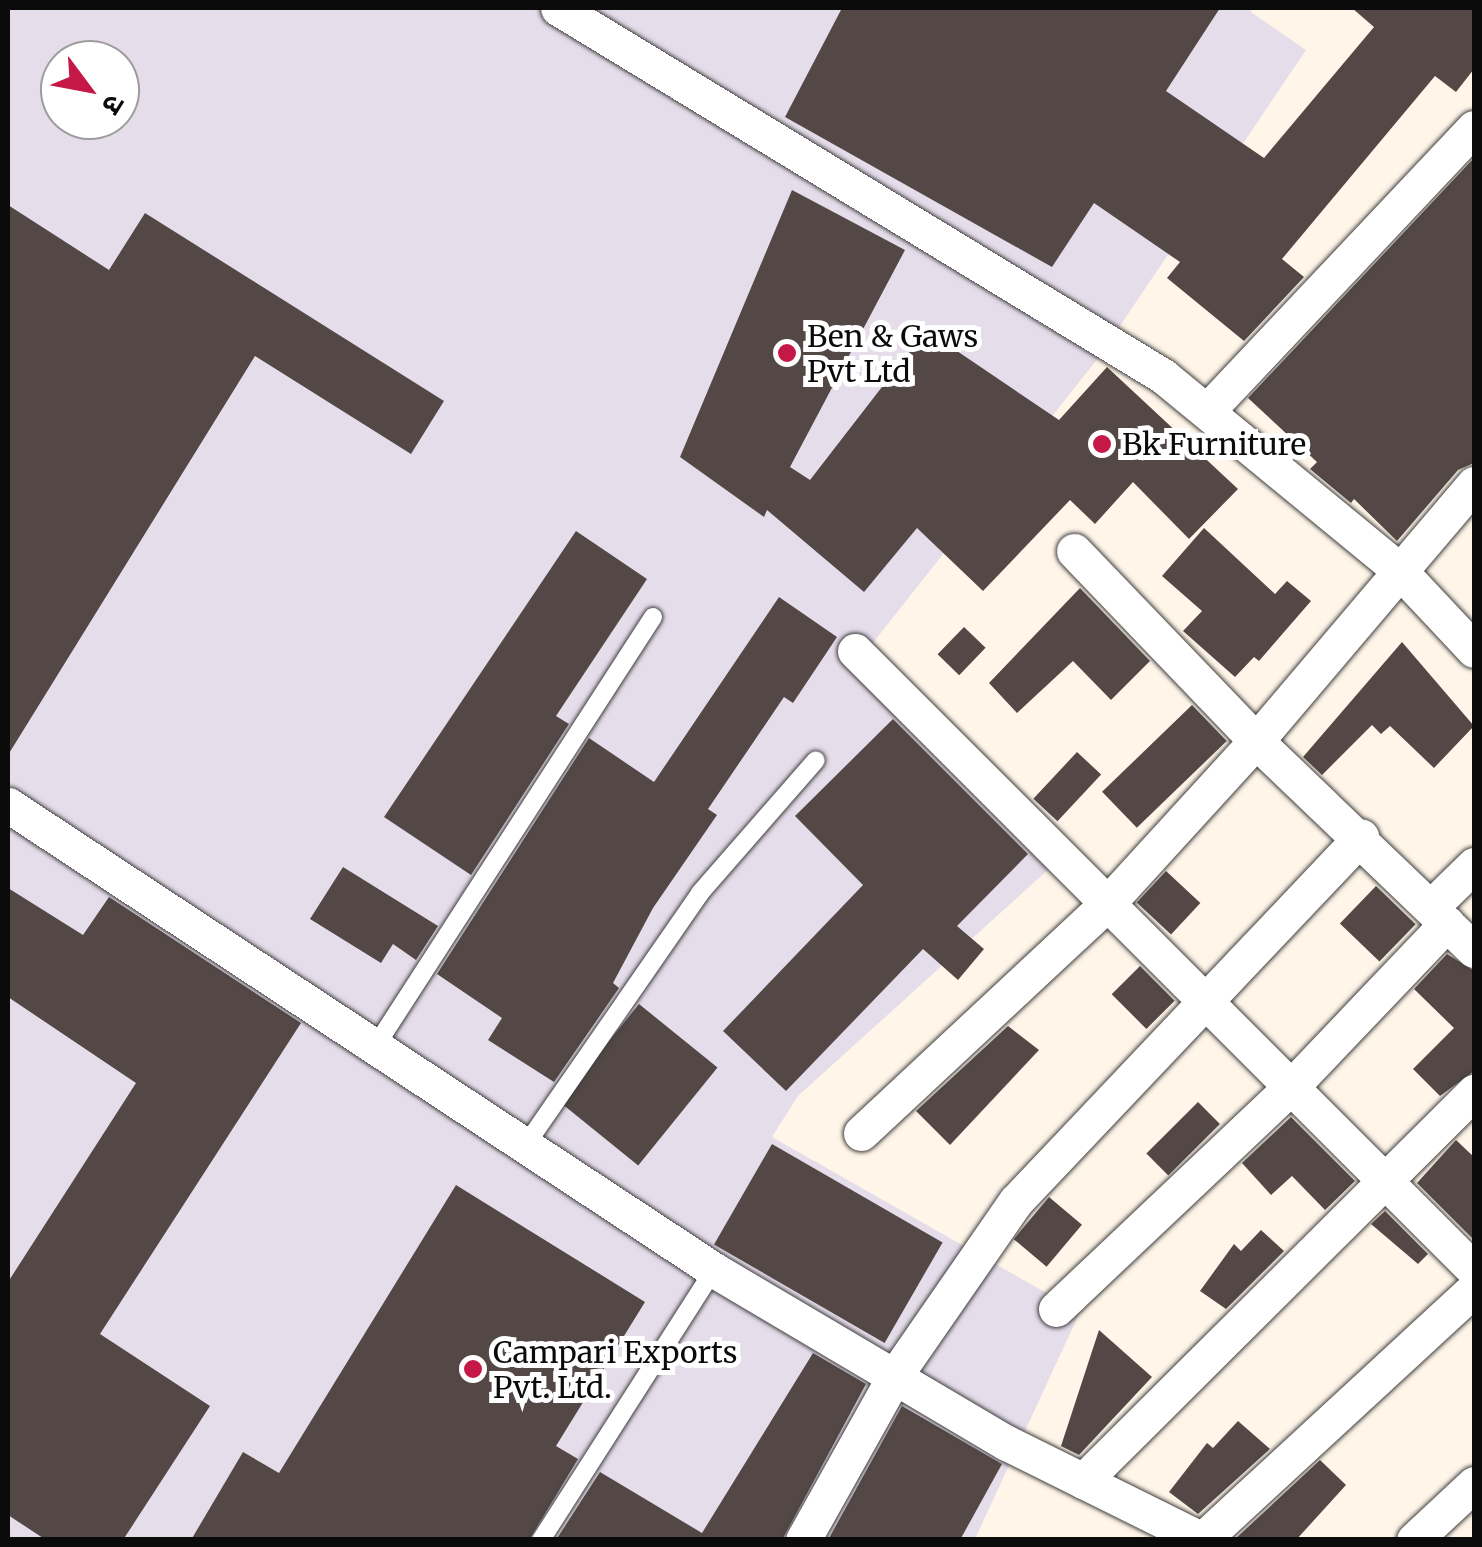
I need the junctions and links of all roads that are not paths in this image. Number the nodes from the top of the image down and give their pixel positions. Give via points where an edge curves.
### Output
1 (558, 8) edge
2 (1474, 128) edge
3 (1207, 411) junction
4 (1474, 484) edge
5 (1074, 551) dead end
6 (1398, 568) junction
7 (653, 616) dead end
8 (1474, 650) edge
9 (855, 651) dead end
10 (1256, 741) junction
11 (816, 760) dead end
12 (8, 805) edge
13 (1361, 837) junction
14 (1474, 865) edge
15 (1107, 904) junction
16 (1439, 915) junction
17 (1474, 950) edge
18 (1202, 999) junction
19 (375, 1047) junction
20 (1291, 1087) junction
21 (1474, 1092) edge
22 (861, 1134) dead end
23 (525, 1146) junction
24 (1383, 1178) junction
25 (714, 1270) junction
26 (1474, 1270) edge
27 (1474, 1289) edge
28 (1056, 1309) dead end
29 (894, 1377) junction
30 (1083, 1481) junction
31 (1474, 1484) edge
32 (540, 1540) edge
33 (802, 1540) edge
34 (1202, 1540) edge
35 (1414, 1540) edge

1 - 3 street via 1163,376
2 - 3 street
3 - 6 street
4 - 6 street
5 - 10 street
6 - 8 street
6 - 10 street
7 - 19 lane
9 - 15 street
10 - 13 street
10 - 15 street
11 - 23 lane via 700,893
12 - 19 street
13 - 16 street
13 - 18 street
14 - 16 street
15 - 18 street
15 - 22 street
16 - 17 street
16 - 20 street
18 - 20 street
18 - 29 street via 1016,1201
19 - 23 street
20 - 24 street
20 - 28 street
21 - 24 street
23 - 25 street
24 - 26 street
24 - 30 street
25 - 29 street
25 - 32 lane
27 - 34 street
29 - 30 street
29 - 33 street
30 - 34 street
31 - 35 street

